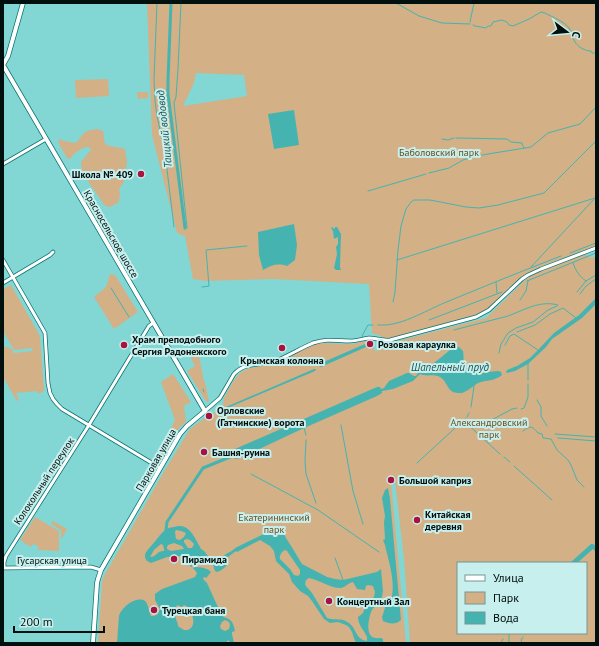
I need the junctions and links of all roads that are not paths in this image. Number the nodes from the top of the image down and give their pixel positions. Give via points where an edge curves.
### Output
1 (23, 3) edge
2 (46, 139) junction
3 (3, 164) edge
4 (596, 248) edge
5 (53, 252) dead end
6 (3, 260) edge
7 (13, 277) junction
8 (3, 283) edge
9 (153, 323) junction
10 (205, 411) junction
11 (89, 425) junction
12 (160, 468) junction
13 (3, 568) edge
14 (101, 570) junction
15 (93, 643) edge

1 - 2 main road, Красносельское шоссе via 3,65
2 - 3 street
2 - 9 main road, Красносельское шоссе
4 - 10 street, Парковая улица via 528,275 489,310 476,317 384,341 368,338 350,341 320,340 273,362 244,366 236,371 220,398
5 - 7 street
6 - 7 street
7 - 8 street
7 - 11 street via 45,333 48,383 53,399 62,409
9 - 10 main road, Красносельское шоссе
9 - 11 street, Колокольный переулок
10 - 12 main road, Парковая улица via 183,430
11 - 12 street
11 - 13 street, Колокольный переулок via 6,556
12 - 14 main road, Парковая улица
13 - 14 street, Гусарская улица via 91,567
14 - 15 main road, Парковая улица via 97,584

